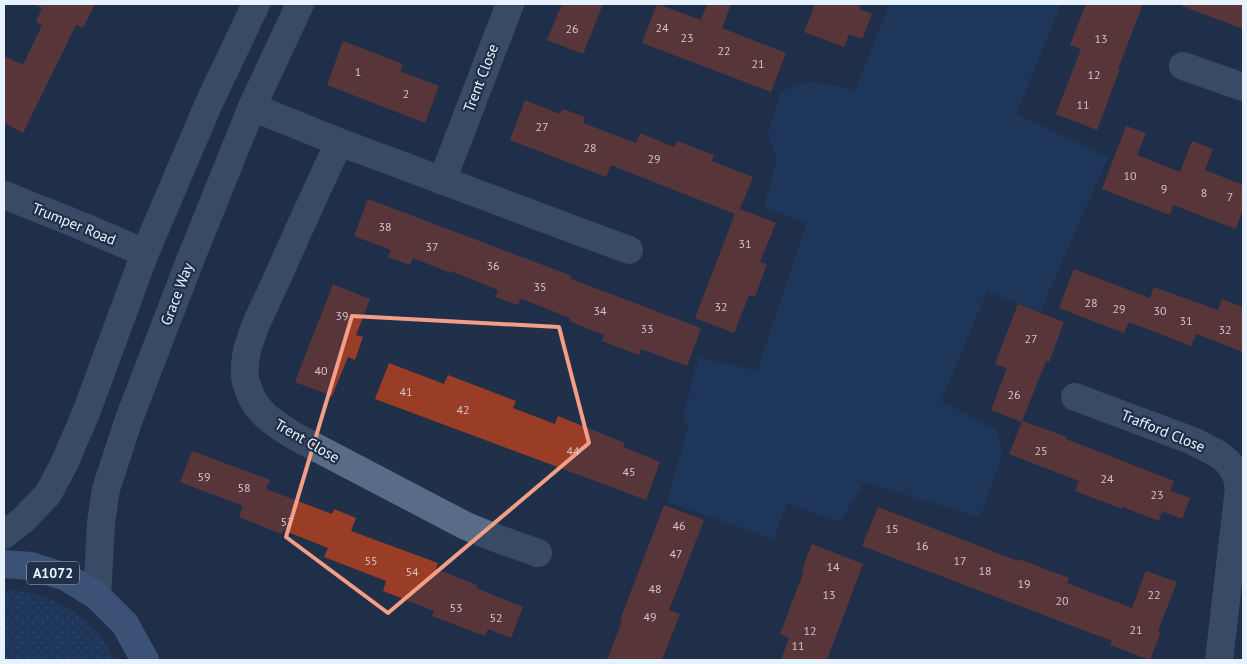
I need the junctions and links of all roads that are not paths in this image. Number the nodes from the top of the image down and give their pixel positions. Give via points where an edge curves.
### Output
1 (256, 4) edge
2 (300, 4) edge
3 (510, 4) edge
4 (1182, 66) dead end
5 (1243, 87) edge
6 (252, 107) junction
7 (340, 142) junction
8 (442, 181) junction
9 (4, 195) edge
10 (629, 250) dead end
11 (145, 253) junction
12 (1075, 397) dead end
13 (4, 535) edge
14 (538, 553) dead end
15 (4, 564) edge
16 (98, 596) junction
17 (145, 660) edge
18 (1219, 660) edge

1 - 11 street via 209,102
2 - 6 street, Grace Way
3 - 8 street, Trent Close
4 - 5 street
6 - 7 street
6 - 16 street, Grace Way via 129,419 106,489
7 - 8 street
7 - 14 street, Trent Close via 249,342 245,380 250,396 273,423 296,437 466,526
8 - 10 street
9 - 11 street, Trumper Road
11 - 13 street via 64,464 48,494
12 - 18 street, Trafford Close via 1193,441 1218,454 1236,474 1239,488
15 - 16 main road, A1072 via 31,566 66,577
16 - 17 main road, A1072 via 125,624

